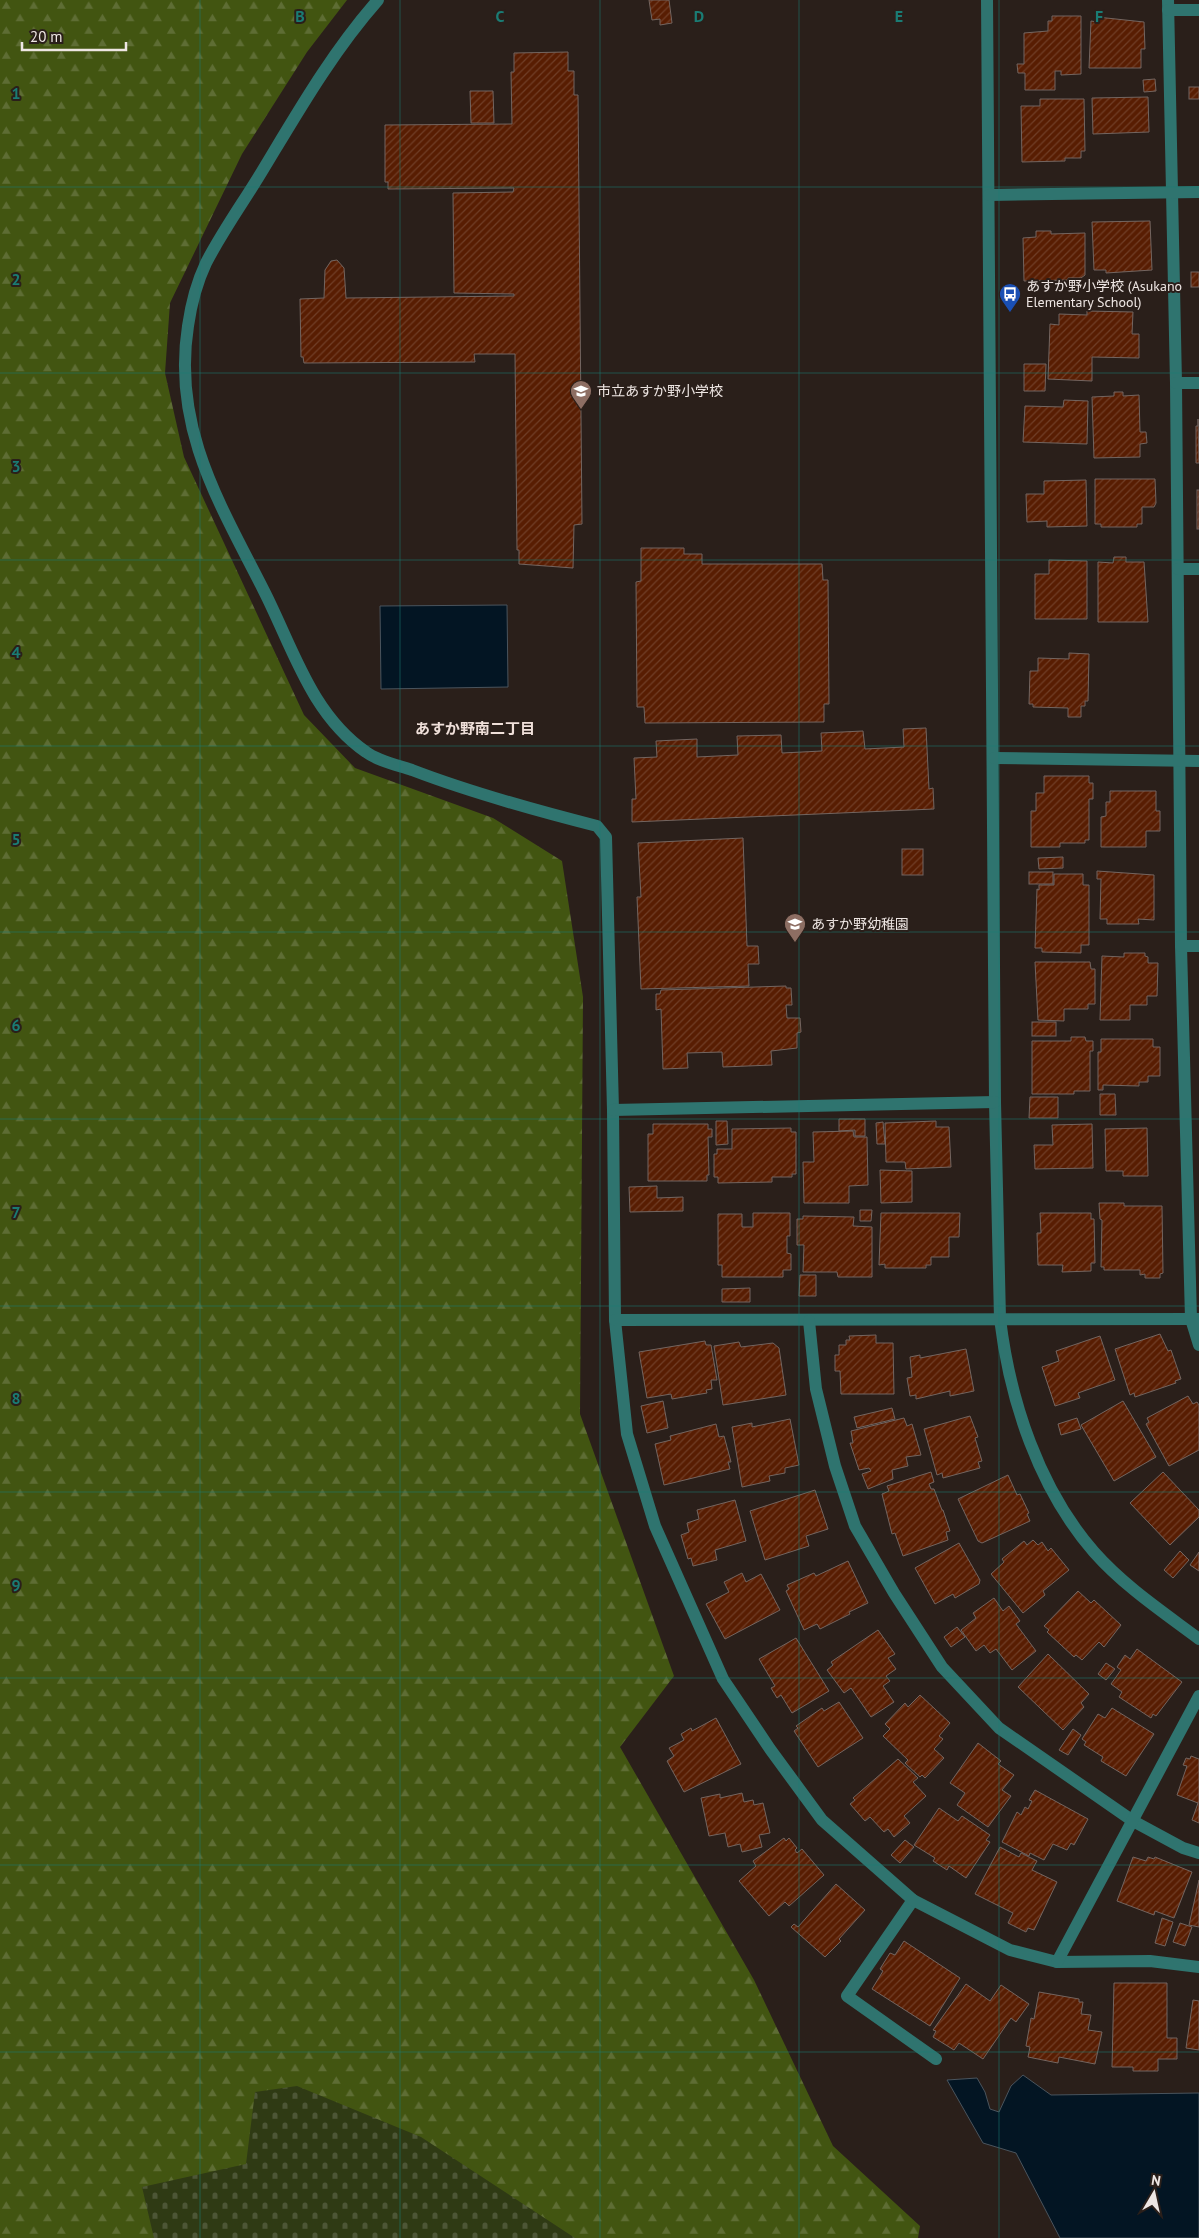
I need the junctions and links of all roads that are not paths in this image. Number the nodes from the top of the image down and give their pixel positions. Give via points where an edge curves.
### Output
1 (378, 0) edge
2 (987, 0) edge
3 (1168, 5) edge
4 (1199, 10) edge
5 (1171, 192) junction
6 (1199, 192) edge
7 (989, 195) junction
8 (1176, 383) junction
9 (1199, 383) edge
10 (1178, 569) junction
11 (1199, 569) edge
12 (994, 758) junction
13 (1179, 761) junction
14 (1199, 761) edge
15 (1181, 946) junction
16 (1199, 946) edge
17 (995, 1102) junction
18 (613, 1110) junction
19 (1193, 1131) edge
20 (1000, 1319) junction
21 (1195, 1319) edge
22 (615, 1320) junction
23 (808, 1321) junction
24 (1199, 1345) edge
25 (1199, 1638) edge
26 (1199, 1696) edge
27 (1133, 1821) junction
28 (1199, 1853) edge
29 (914, 1900) junction
30 (1058, 1962) junction
31 (1199, 1967) edge
32 (936, 2059) dead end

1 - 18 street via 318,79 206,264 191,307 184,352 186,406 200,457 218,500 307,684 336,728 368,754 487,797 597,826 606,837
2 - 7 street
3 - 4 street
3 - 5 street
5 - 6 street
5 - 7 street
5 - 8 street
7 - 12 street
8 - 9 street
8 - 10 street
10 - 11 street
10 - 13 street
12 - 13 street
12 - 17 street
13 - 14 street
13 - 15 street
15 - 16 street
15 - 19 street
17 - 18 street
17 - 20 street
18 - 22 street
19 - 21 street
20 - 21 street
20 - 23 street
20 - 25 street via 1004,1354 1033,1450 1065,1512 1094,1552 1136,1592
21 - 24 street
22 - 23 street
22 - 29 street via 627,1434 655,1526 723,1679 822,1820
23 - 27 street via 816,1389 852,1518 915,1626 942,1667 999,1728
26 - 27 street
27 - 28 street
27 - 30 street
29 - 30 street via 1010,1950
29 - 32 street via 847,1996
30 - 31 street via 1150,1961

